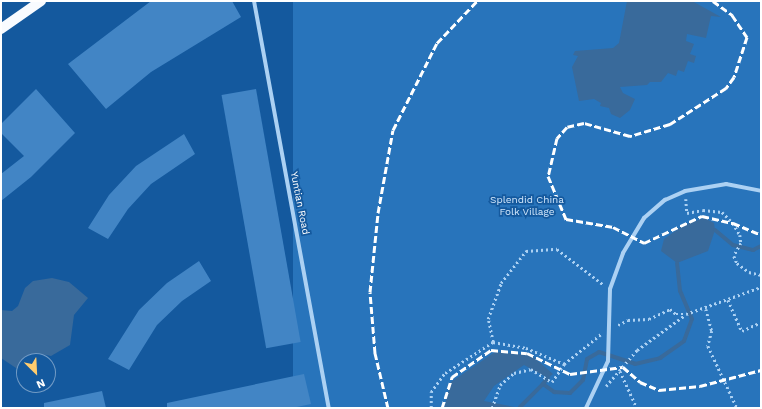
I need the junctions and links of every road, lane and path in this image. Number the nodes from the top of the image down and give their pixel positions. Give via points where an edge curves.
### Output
1 (41, 1) edge
2 (254, 1) edge
3 (1, 29) edge
4 (685, 191) junction
5 (761, 191) edge
6 (761, 275) edge
7 (761, 287) edge
8 (610, 290) junction
9 (728, 300) junction
10 (706, 309) junction
11 (687, 314) junction
12 (761, 322) edge
13 (609, 329) junction
14 (494, 342) junction
15 (564, 364) junction
16 (625, 365) dead end
17 (620, 371) dead end
18 (329, 408) edge
19 (431, 408) edge
20 (492, 408) edge
21 (586, 408) edge
22 (637, 408) edge
23 (737, 408) edge

1 - 3 main road
2 - 18 street, Yuntian Road
4 - 5 street via 726,184
4 - 6 path via 687,213 703,210 722,212 740,235 741,243 734,256 737,263 749,272
4 - 8 street via 665,200 644,218 623,253
7 - 9 path
8 - 13 street
8 - 14 path via 557,249 526,251 501,283 488,319
9 - 10 path
9 - 12 path via 742,331
10 - 11 path
10 - 23 path via 712,331 708,346
11 - 13 path via 676,314 670,309 649,319 628,320
11 - 16 path via 660,330
13 - 15 path
13 - 21 street via 608,361
14 - 15 path via 526,348
14 - 19 path via 445,373 431,392
15 - 20 path via 549,382 524,368 514,372 500,385
17 - 22 path

